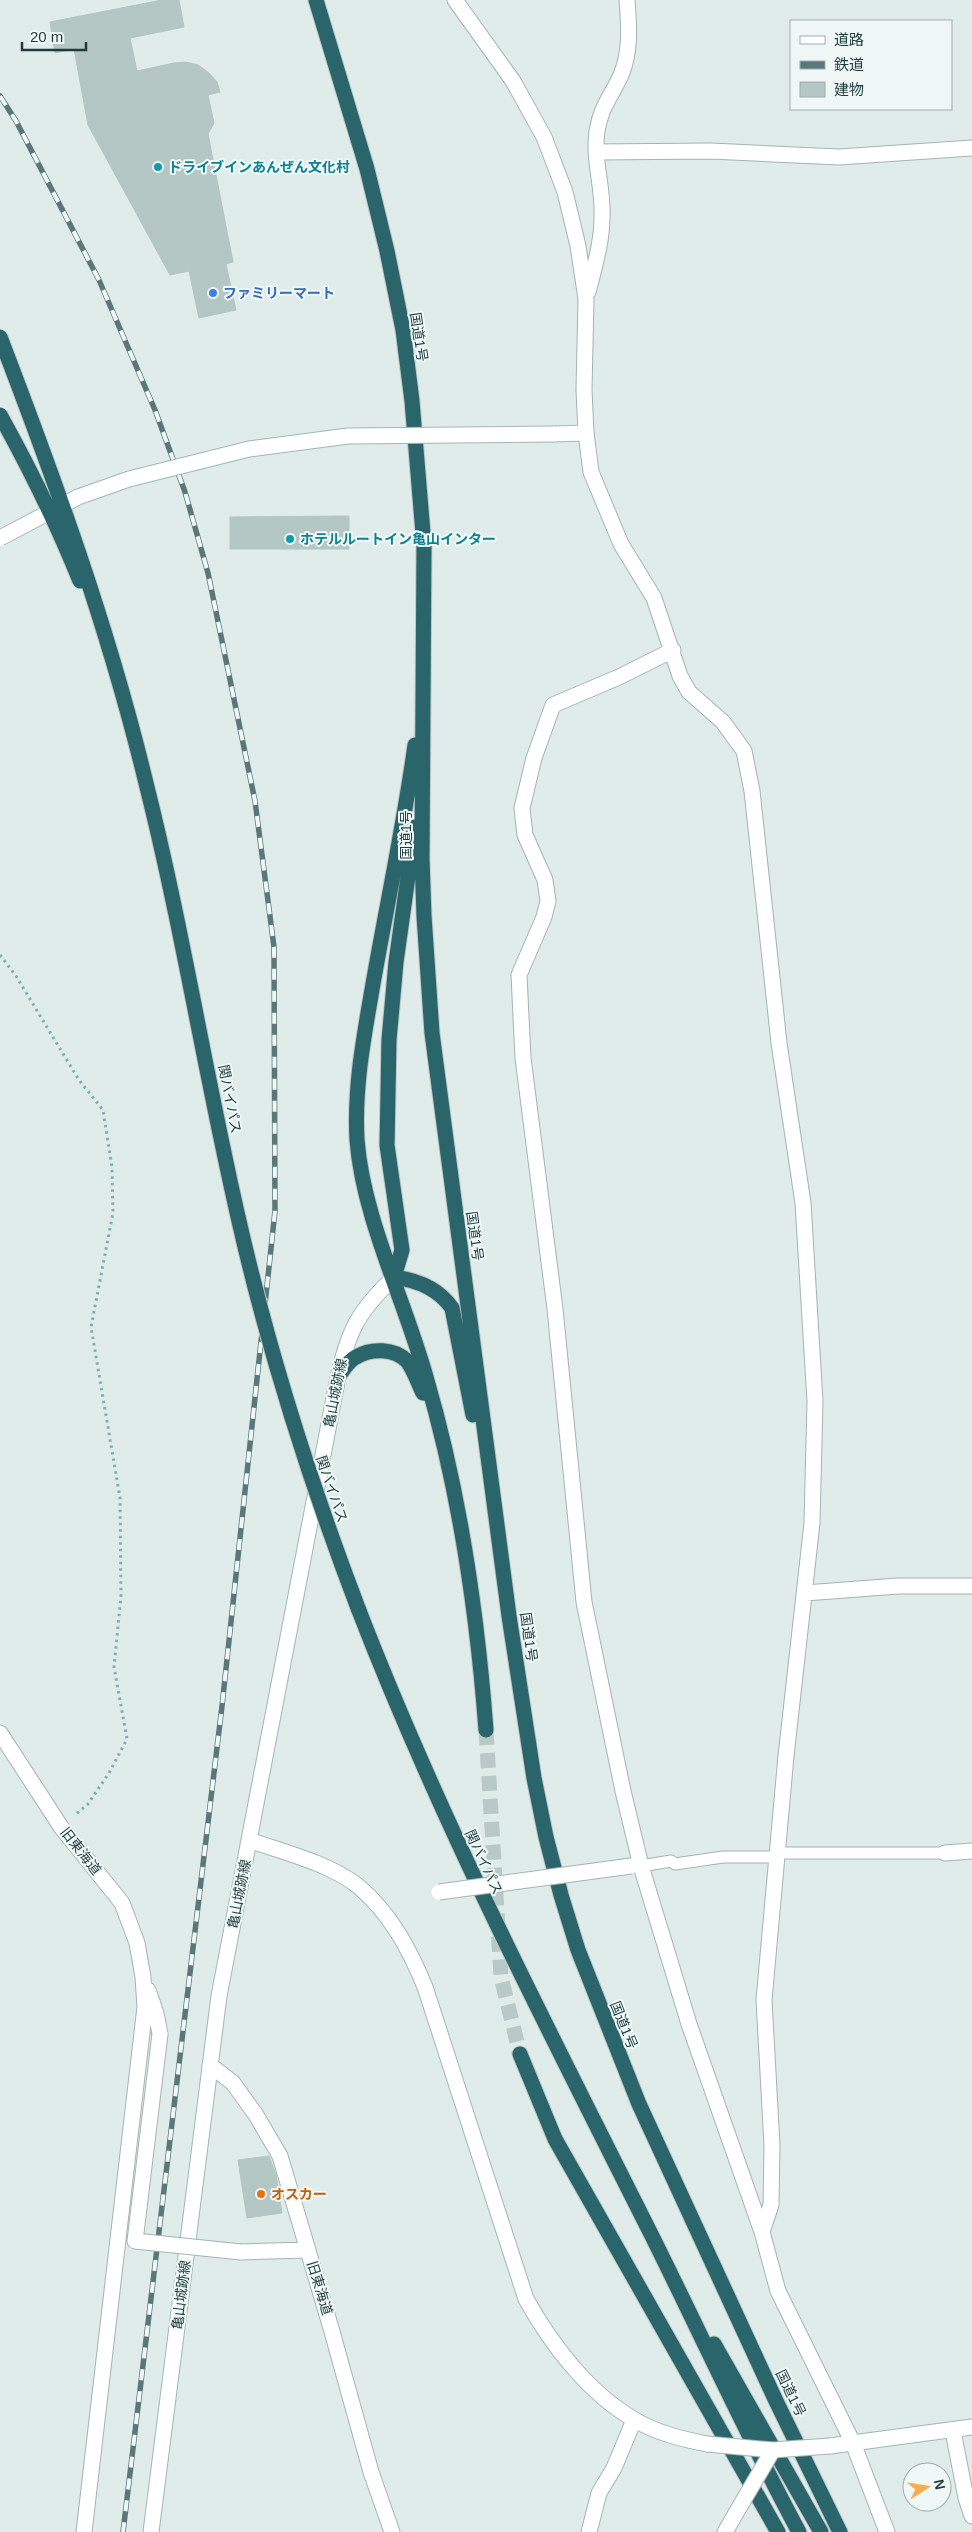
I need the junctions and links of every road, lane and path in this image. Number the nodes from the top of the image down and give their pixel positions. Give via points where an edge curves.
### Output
1 (316, 0) edge
2 (456, 0) edge
3 (627, 0) edge
4 (972, 148) edge
5 (596, 152) junction
6 (586, 300) junction
7 (0, 337) edge
8 (0, 415) edge
9 (586, 433) junction
10 (0, 538) edge
11 (673, 650) junction
12 (422, 689) junction
13 (125, 705) junction
14 (422, 785) junction
15 (0, 956) edge
16 (394, 1277) junction
17 (338, 1377) junction
18 (464, 1534) junction
19 (972, 1586) edge
20 (805, 1593) junction
21 (509, 1616) junction
22 (486, 1730) tunnel mouth
23 (0, 1734) edge
24 (61, 1827) junction
25 (249, 1840) junction
26 (972, 1851) edge
27 (945, 1853) joint
28 (778, 1855) junction
29 (636, 1866) junction
30 (439, 1892) dead end
31 (143, 1977) junction
32 (520, 2054) tunnel mouth
33 (210, 2065) junction
34 (762, 2232) junction
35 (651, 2234) junction
36 (308, 2250) junction
37 (634, 2420) junction
38 (972, 2427) edge
39 (952, 2431) junction
40 (853, 2443) junction
41 (773, 2450) junction
42 (972, 2516) edge
43 (84, 2532) edge
44 (151, 2532) edge
45 (392, 2532) edge
46 (589, 2532) edge
47 (725, 2532) edge
48 (778, 2532) edge
49 (799, 2532) edge
50 (821, 2532) edge
51 (840, 2532) edge
52 (886, 2532) edge

1 - 12 highway, 国道1号 via 367,169 403,330 424,545
2 - 6 street via 513,81 544,137 572,216
3 - 5 street via 628,50 621,74 602,109
4 - 5 street via 839,157 702,151
5 - 6 street via 602,209 600,241
6 - 9 street
7 - 13 highway, bridge via 71,526
8 - 13 highway, bridge via 59,530
9 - 10 street, bridge via 348,436 249,449 129,479 78,497
9 - 11 street via 591,472 606,510 621,544 654,598
11 - 20 street via 680,676 689,692 723,722 744,751 752,791 779,1043 803,1203 816,1401 812,1523
11 - 29 street via 553,705 534,758 522,808 525,836 545,880 548,901 519,975 523,1058 555,1309 584,1602
12 - 14 highway, 国道1号
12 - 16 highway, 国道1号 via 362,1047 356,1106 357,1142 363,1177 376,1228
13 - 35 highway, 関バイパス, bridge via 150,798 223,1149 258,1298 293,1425 358,1608 462,1853
14 - 16 highway via 406,889 389,1040 387,1145 402,1250
14 - 21 highway, 国道1号 via 424,916 432,1033
15 - 24 path via 16,976 79,1080 103,1110 112,1167 113,1213 91,1327 120,1498 121,1596 114,1667 127,1739 88,1804
16 - 17 street, 亀山城跡線 via 356,1320
16 - 18 highway, 国道1号 via 438,1421
16 - 21 highway via 421,1283 452,1308
17 - 18 highway via 355,1357 368,1352 382,1350 395,1353 406,1361 423,1393
17 - 25 street, 亀山城跡線
18 - 22 highway, 国道1号 via 477,1621
19 - 20 street via 898,1586
20 - 28 street
21 - 51 highway, 国道1号 via 542,1817 578,1950 672,2180
23 - 24 street, 旧東海道
24 - 31 street, 旧東海道 via 122,1903 137,1942
25 - 33 street, 亀山城跡線 via 219,1996
25 - 37 street via 320,1865 357,1885 388,1917 411,1953 425,1986 526,2299 545,2334 604,2398
26 - 27 street
27 - 28 lane
28 - 29 lane
28 - 34 street via 764,2000 772,2145 771,2205
29 - 30 street, bridge
29 - 34 street
31 - 36 street, bridge via 160,2034 135,2241 241,2252
31 - 43 street via 145,2007
32 - 48 highway via 564,2156
33 - 36 street, 旧東海道 via 233,2083 280,2156
33 - 44 street, 亀山城跡線
34 - 40 street via 778,2291
35 - 49 highway via 731,2402
35 - 50 highway
36 - 45 street, 旧東海道 via 371,2472
37 - 41 street, bridge via 707,2444
37 - 46 street via 614,2468 599,2493
38 - 39 street
39 - 40 street
39 - 42 street
40 - 41 street, bridge
40 - 52 street
41 - 47 street, bridge

